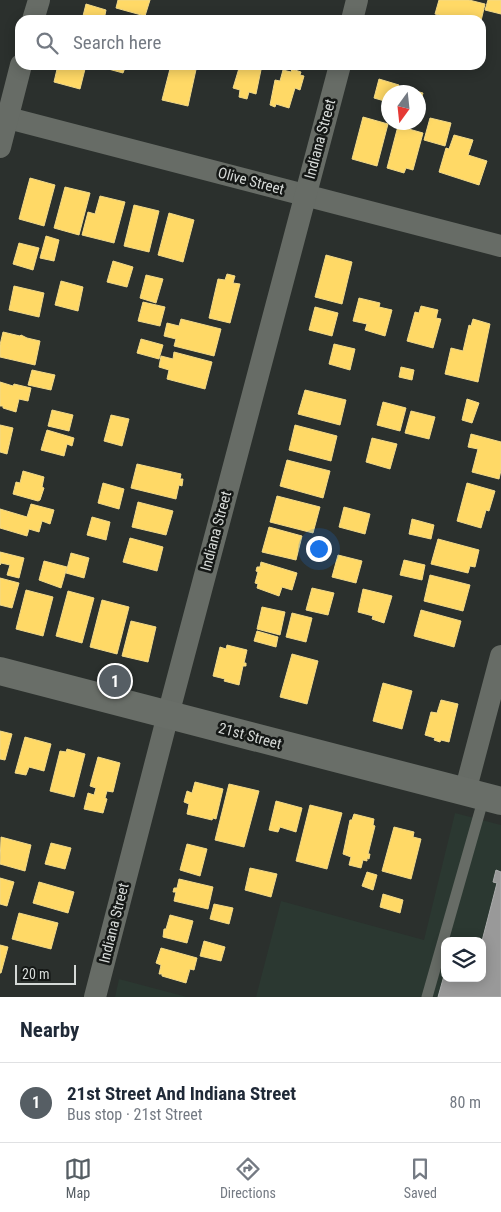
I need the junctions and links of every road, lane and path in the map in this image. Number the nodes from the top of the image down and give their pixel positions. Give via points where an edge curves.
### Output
1 (39, 0) edge
2 (357, 0) edge
3 (34, 15) edge
4 (353, 15) edge
5 (20, 70) edge
6 (339, 70) edge
7 (4, 117) edge
8 (0, 147) edge
9 (306, 195) junction
10 (501, 246) edge
11 (501, 656) edge
12 (0, 671) edge
13 (168, 715) junction
14 (483, 797) edge
15 (95, 997) edge
16 (427, 997) edge

1 - 3 street
2 - 4 street
5 - 7 street
6 - 9 street, Indiana Street
7 - 8 street
7 - 9 street, Olive Street
9 - 10 street, Olive Street
9 - 13 street, Indiana Street
11 - 14 street
12 - 13 street, 21st Street
13 - 14 street, 21st Street
13 - 15 street, Indiana Street
14 - 16 lane

